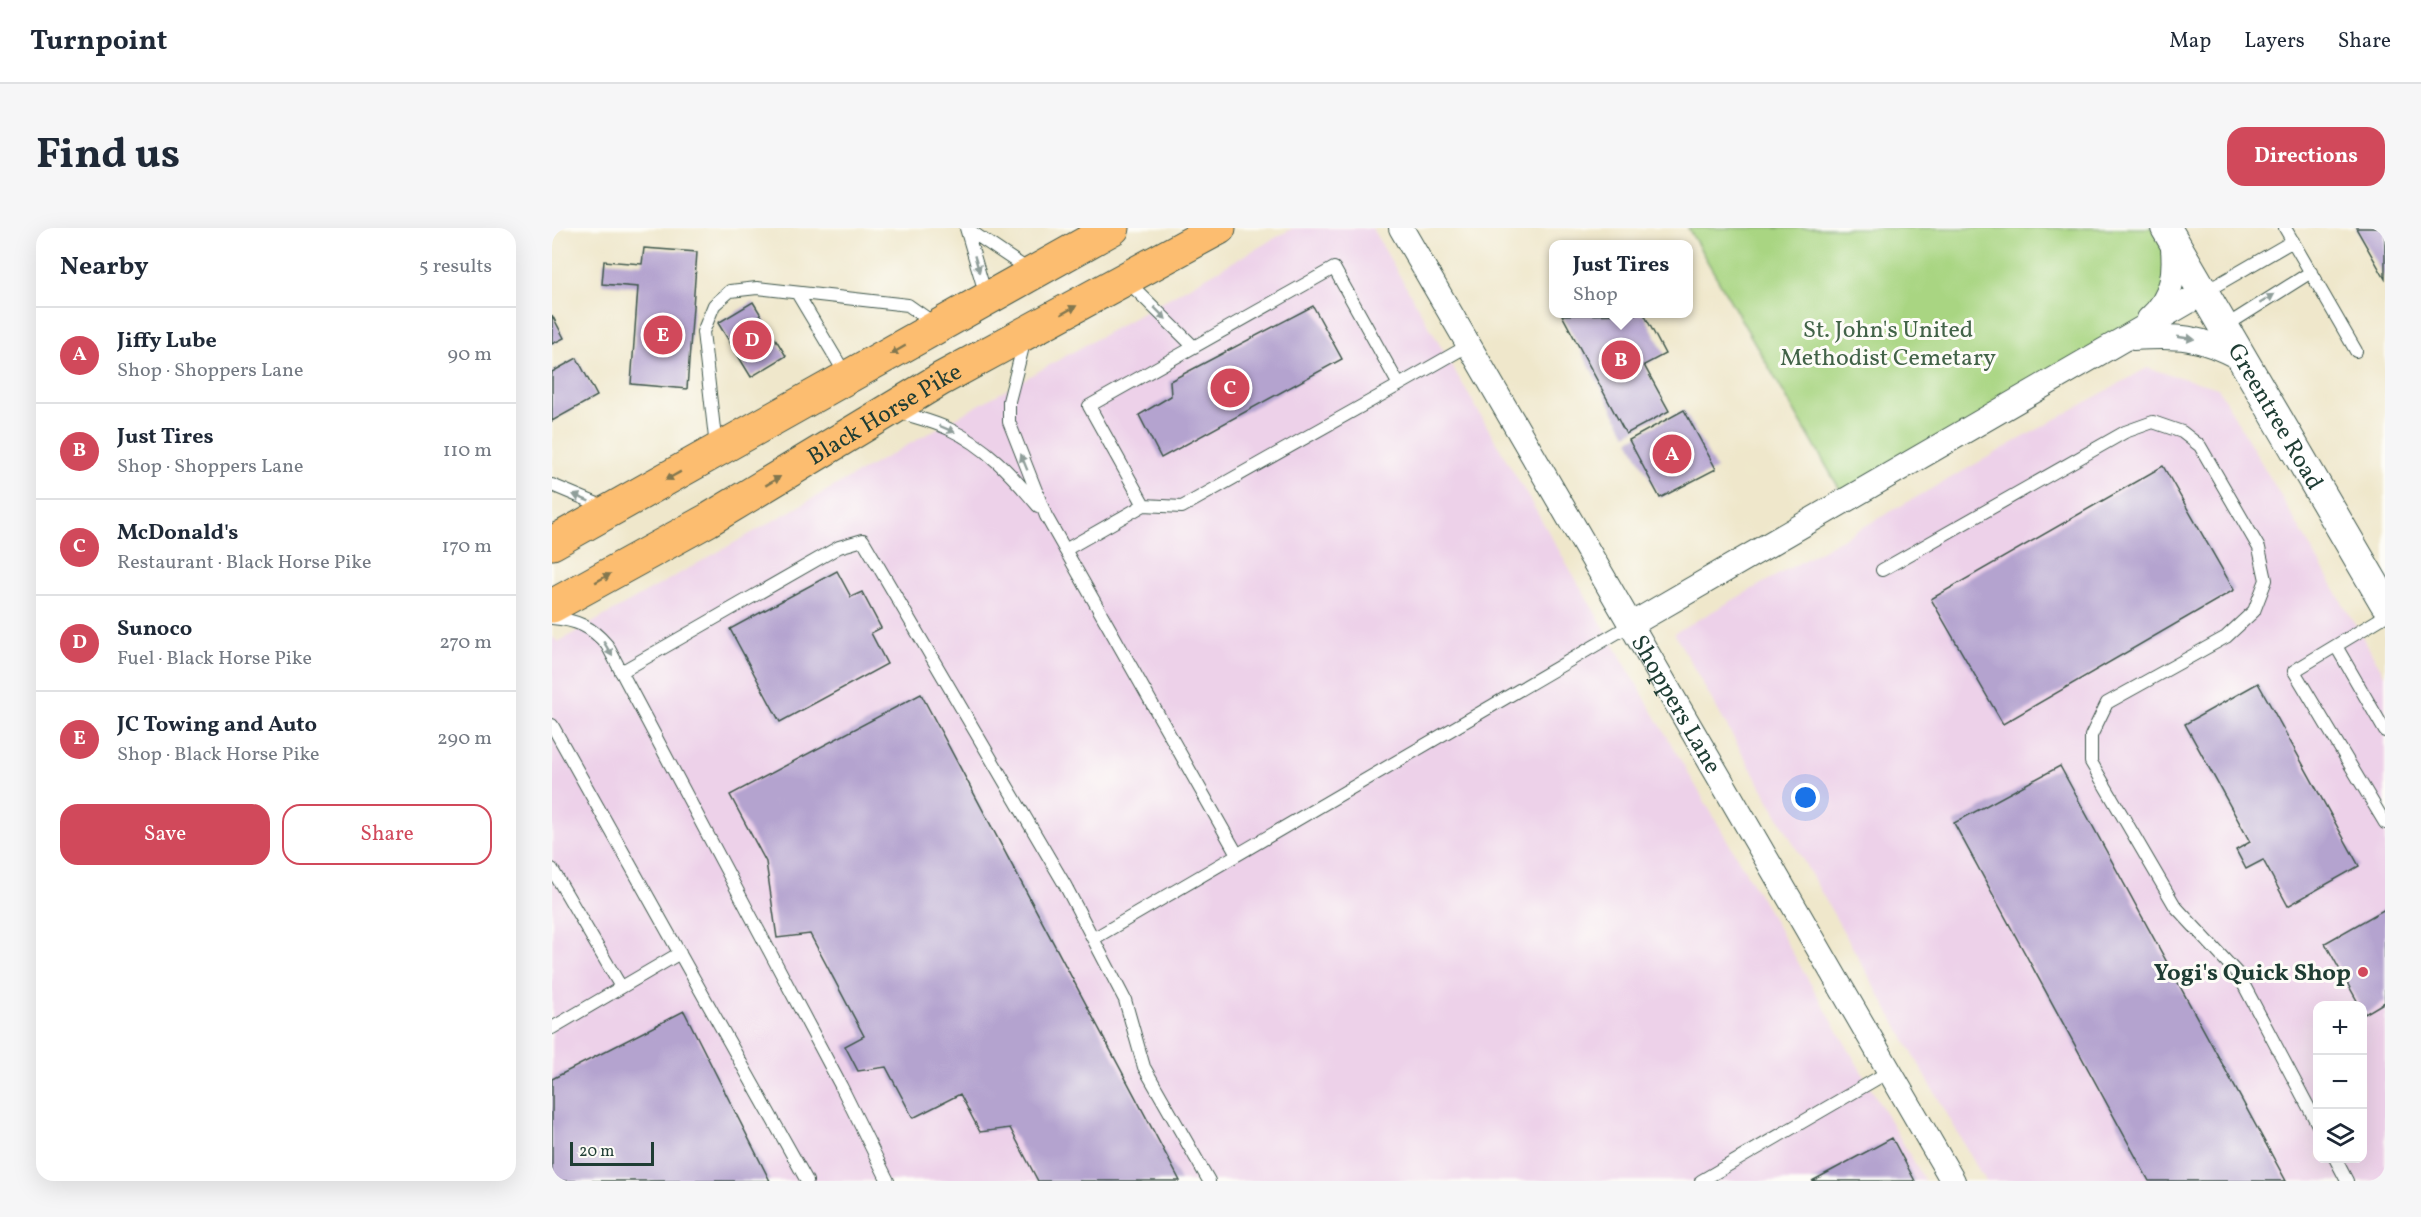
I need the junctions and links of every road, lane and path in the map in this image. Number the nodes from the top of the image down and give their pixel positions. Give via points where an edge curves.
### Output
1 (966, 228) edge
2 (1113, 228) edge
3 (1219, 228) edge
4 (1401, 228) edge
5 (2285, 228) edge
6 (2169, 233) edge
7 (2293, 241) junction
8 (2312, 272) junction
9 (1033, 274) junction
10 (1126, 279) junction
11 (797, 293) junction
12 (2203, 293) junction
13 (987, 300) junction
14 (939, 327) junction
15 (2223, 327) junction
16 (1026, 333) junction
17 (2127, 338) junction
18 (1469, 345) junction
19 (1194, 347) junction
20 (2356, 351) dead end
21 (2240, 358) junction
22 (848, 379) junction
23 (1399, 385) junction
24 (892, 409) junction
25 (717, 452) junction
26 (552, 485) edge
27 (1144, 505) junction
28 (610, 510) junction
29 (1046, 516) junction
30 (552, 543) edge
31 (1065, 550) junction
32 (1882, 570) dead end
33 (2384, 600) edge
34 (552, 606) edge
35 (552, 618) edge
36 (1632, 624) junction
37 (2336, 646) junction
38 (621, 672) junction
39 (552, 725) edge
40 (2385, 731) edge
41 (2385, 822) edge
42 (1237, 854) junction
43 (552, 869) edge
44 (1093, 939) junction
45 (680, 953) junction
46 (621, 987) junction
47 (552, 1028) edge
48 (1890, 1071) junction
49 (2313, 1116) edge
50 (2338, 1163) edge
51 (807, 1181) edge
52 (888, 1181) edge
53 (1209, 1181) edge
54 (1701, 1181) edge
55 (1953, 1181) edge
56 (2347, 1181) edge

1 - 9 lane
1 -> 13 lane
2 - 9 highway, Black Horse Pike
3 - 10 highway, Black Horse Pike
4 - 18 street, Shoppers Lane
5 - 7 lane
6 - 12 street, Greentree Road
6 - 17 street via 2174,275 2169,292 2153,315
7 - 8 lane
7 - 12 lane
15 -> 8 lane
8 - 20 lane
9 - 13 highway, Black Horse Pike
16 -> 10 highway, Black Horse Pike
10 -> 19 lane
11 - 14 lane via 908,305
11 - 22 lane
11 - 25 lane via 757,288 730,291 714,305 703,332
12 - 15 street, Greentree Road
12 - 17 street
13 - 14 highway, Black Horse Pike
14 -> 22 highway, Black Horse Pike
15 - 21 street, Greentree Road
16 - 24 highway, Black Horse Pike
29 -> 16 lane via 1009,422 1009,401
17 -> 21 street via 2195,339
17 - 36 street
18 - 23 lane
18 - 36 street, Shoppers Lane
19 - 23 lane via 1334,268
19 - 27 lane via 1089,406
21 - 33 street, Greentree Road
22 - 25 highway, Black Horse Pike
23 - 27 lane via 1182,507
24 -> 29 lane via 949,429 983,449 1011,474
34 -> 24 highway, Black Horse Pike via 708,520
25 -> 28 highway, Black Horse Pike
28 -> 26 lane
27 - 31 lane
28 - 30 highway, Black Horse Pike
29 - 31 lane
31 - 42 lane
32 - 49 lane via 2125,432 2153,422 2182,432 2200,446 2259,548 2266,580 2254,611 2226,637 2107,703 2091,736 2091,762 2175,906 2238,974
33 - 37 lane
35 -> 38 lane via 581,622 597,633
36 - 42 lane
36 - 48 street, Shoppers Lane
37 - 40 lane
37 - 41 lane via 2294,671
38 - 44 lane via 839,547 863,540
38 - 52 lane
39 - 45 lane
42 - 44 lane
43 - 46 lane
44 - 53 lane via 1125,1000 1144,1068
45 - 46 lane
45 - 51 lane
46 - 47 lane
48 - 54 lane
48 - 55 street, Shoppers Lane
50 - 56 lane

